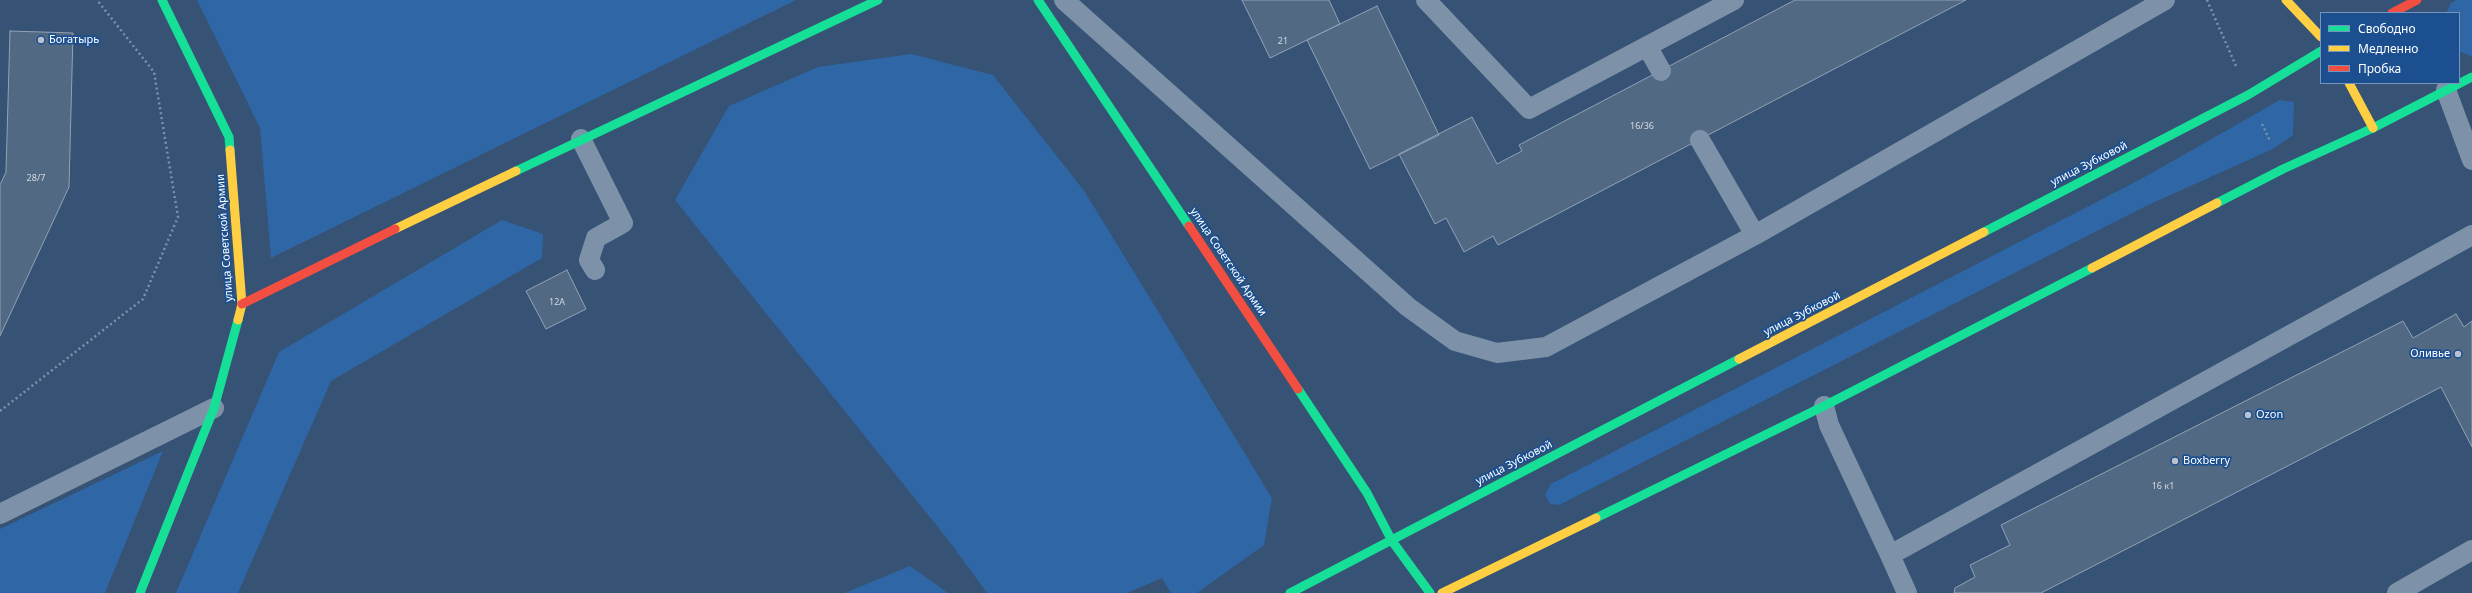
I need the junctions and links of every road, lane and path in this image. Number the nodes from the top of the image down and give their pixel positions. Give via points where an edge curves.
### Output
1 (97, 0) edge
2 (162, 0) edge
3 (878, 0) edge
4 (1038, 0) edge
5 (1064, 0) edge
6 (1426, 0) edge
7 (1734, 0) edge
8 (2165, 0) edge
9 (2286, 0) edge
10 (2417, 0) edge
11 (2394, 12) edge
12 (2320, 36) edge
13 (1647, 46) junction
14 (2320, 52) edge
15 (1661, 70) dead end
16 (2472, 77) edge
17 (2460, 83) edge
18 (2350, 84) edge
19 (2458, 84) edge
20 (2446, 90) junction
21 (2373, 128) junction
22 (581, 140) junction
23 (1700, 140) dead end
24 (2472, 160) edge
25 (2472, 235) edge
26 (1755, 236) junction
27 (594, 270) dead end
28 (242, 304) junction
29 (1824, 406) junction
30 (214, 408) junction
31 (0, 411) edge
32 (0, 514) edge
33 (1392, 541) junction
34 (2472, 550) edge
35 (1890, 555) junction
36 (140, 593) edge
37 (1290, 593) edge
38 (1430, 593) edge
39 (1442, 593) edge
40 (1906, 593) edge
41 (2397, 593) edge

1 - 31 path via 154,72 178,217 142,300
2 - 28 main road, улица Советской Армии via 230,137
3 - 22 main road
4 - 33 main road, улица Советской Армии via 1367,493
5 - 26 lane via 1408,307 1455,340 1496,352 1546,347
6 - 13 lane via 1529,109
7 - 13 lane
8 - 26 lane
9 - 12 main road
10 - 11 main road
13 - 15 lane
14 - 33 main road, улица Зубковой via 2248,95
16 - 17 main road
18 - 21 main road
19 - 20 main road
20 - 21 main road
20 - 24 lane
21 - 29 main road via 2283,169
22 - 27 lane via 623,223 596,238 589,260
22 - 28 main road
23 - 26 lane
25 - 35 lane
28 - 30 main road, улица Советской Армии
29 - 35 lane via 1828,424
29 - 39 main road
30 - 32 lane
30 - 36 main road, улица Советской Армии
33 - 37 main road, улица Зубковой
33 - 38 main road, улица Советской Армии
34 - 41 lane
35 - 40 lane

